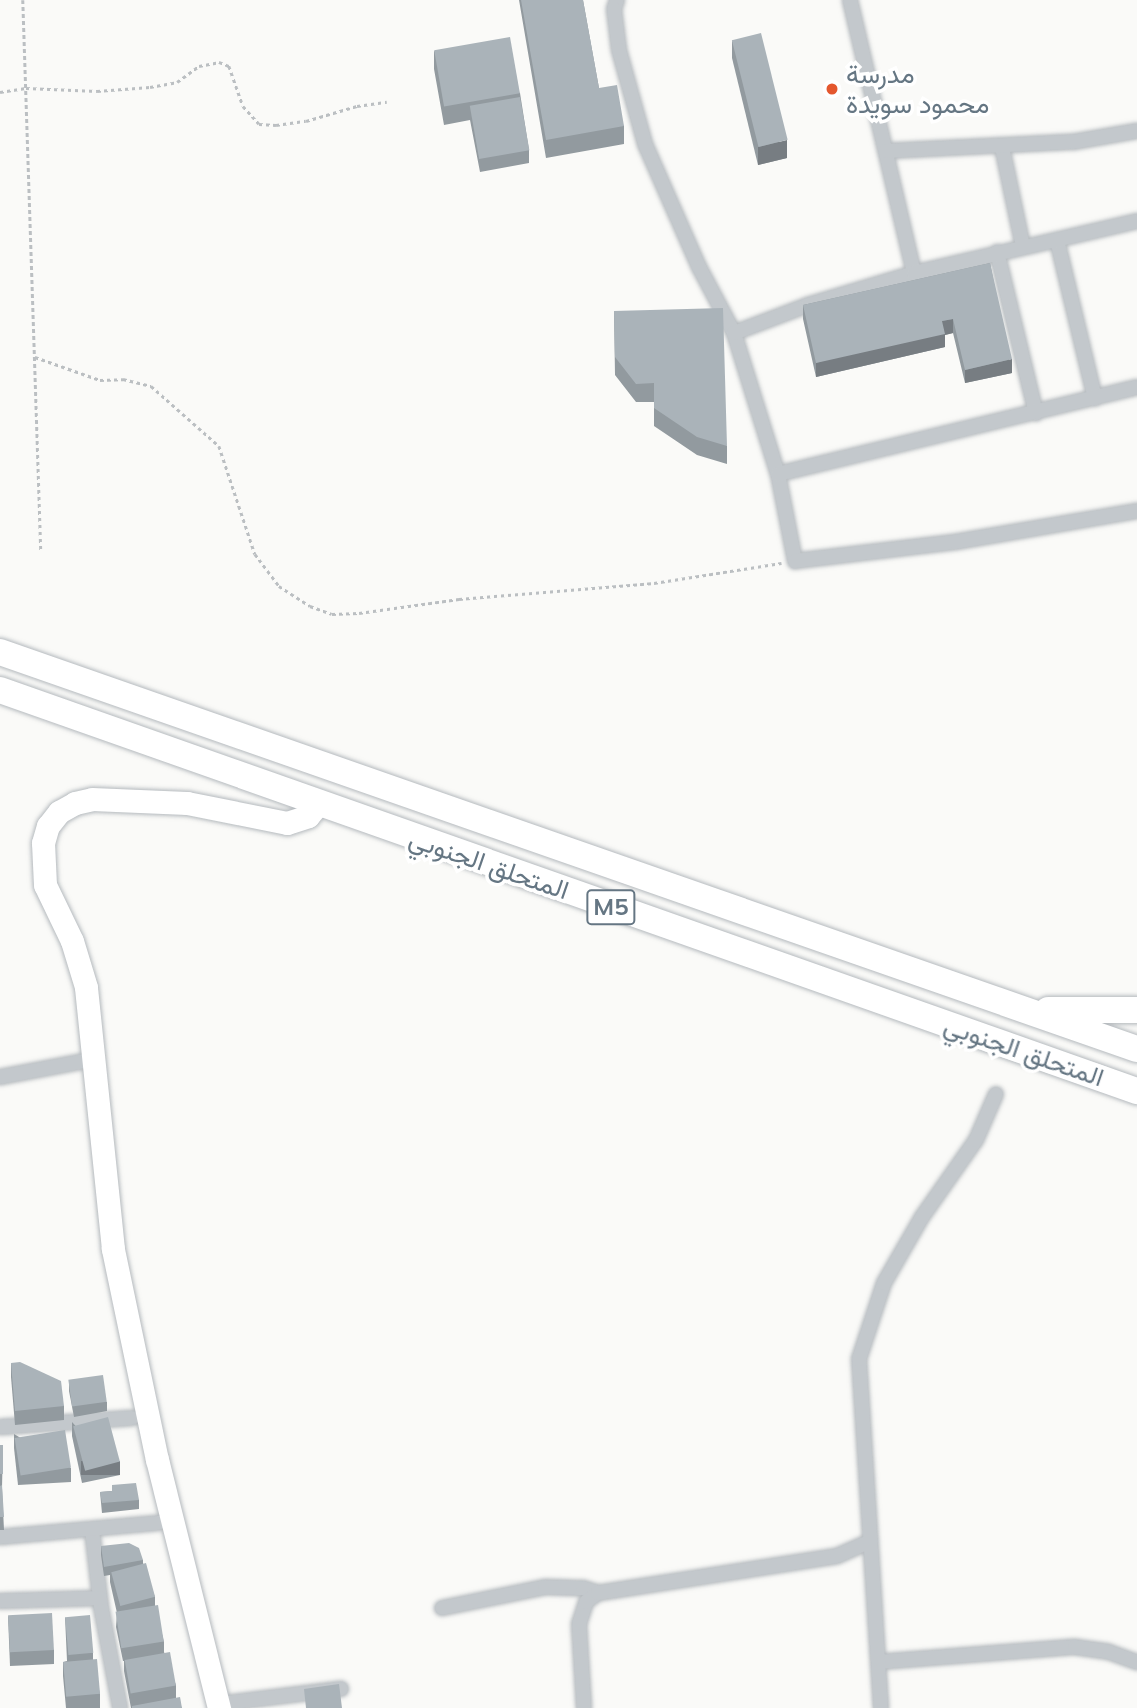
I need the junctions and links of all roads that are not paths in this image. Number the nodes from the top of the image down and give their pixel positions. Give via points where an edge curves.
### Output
1 (617, 0) edge
2 (850, 0) edge
3 (1137, 131) edge
4 (1002, 147) junction
5 (886, 151) junction
6 (1137, 221) edge
7 (1057, 240) junction
8 (1023, 247) junction
9 (997, 252) junction
10 (914, 273) junction
11 (734, 333) junction
12 (1137, 387) edge
13 (1095, 398) junction
14 (1036, 413) junction
15 (778, 474) junction
16 (1137, 511) edge
17 (8, 655) edge
18 (7, 693) edge
19 (318, 804) junction
20 (1030, 1010) junction
21 (1137, 1010) edge
22 (1137, 1049) edge
23 (88, 1060) junction
24 (0, 1077) edge
25 (1137, 1091) edge
26 (996, 1094) dead end
27 (132, 1418) junction
28 (0, 1427) edge
29 (158, 1523) junction
30 (92, 1530) junction
31 (0, 1537) edge
32 (870, 1541) junction
33 (598, 1593) junction
34 (100, 1598) junction
35 (0, 1601) edge
36 (442, 1608) dead end
37 (878, 1662) junction
38 (1137, 1662) edge
39 (341, 1689) edge
40 (214, 1707) edge
41 (120, 1708) edge
42 (584, 1708) edge
43 (881, 1708) edge

1 - 11 street via 619,50 645,144 699,267
2 - 5 street
3 - 4 street
4 - 5 street
4 - 8 street
5 - 10 street
6 - 7 street
7 - 8 street
7 - 13 street
8 - 9 street
9 - 10 street
9 - 14 street
10 - 11 street
11 - 15 street
12 - 13 street
13 - 14 street
14 - 15 street
15 - 16 street via 795,561 955,542
17 - 20 highway, المتحلق الجنوبي / M5
18 - 19 highway, المتحلق الجنوبي / M5
19 - 23 main road via 308,816 287,823 187,803 124,799 75,803 53,819 43,843 43,874 80,964 91,1011
19 - 25 highway, المتحلق الجنوبي / M5
20 - 21 highway
20 - 22 highway, المتحلق الجنوبي / M5
23 - 24 street
23 - 27 main road via 101,1255
23 - 40 main road via 119,1282
26 - 32 street via 976,1140 922,1217 884,1283 859,1359
27 - 28 street
27 - 29 main road
29 - 30 street
29 - 40 main road
30 - 31 street
30 - 34 street
32 - 33 street via 837,1556
32 - 37 street
33 - 36 street via 545,1587
33 - 42 street via 586,1602 579,1624
34 - 35 street
34 - 41 street
37 - 38 street via 1075,1647
37 - 43 street
39 - 40 street

